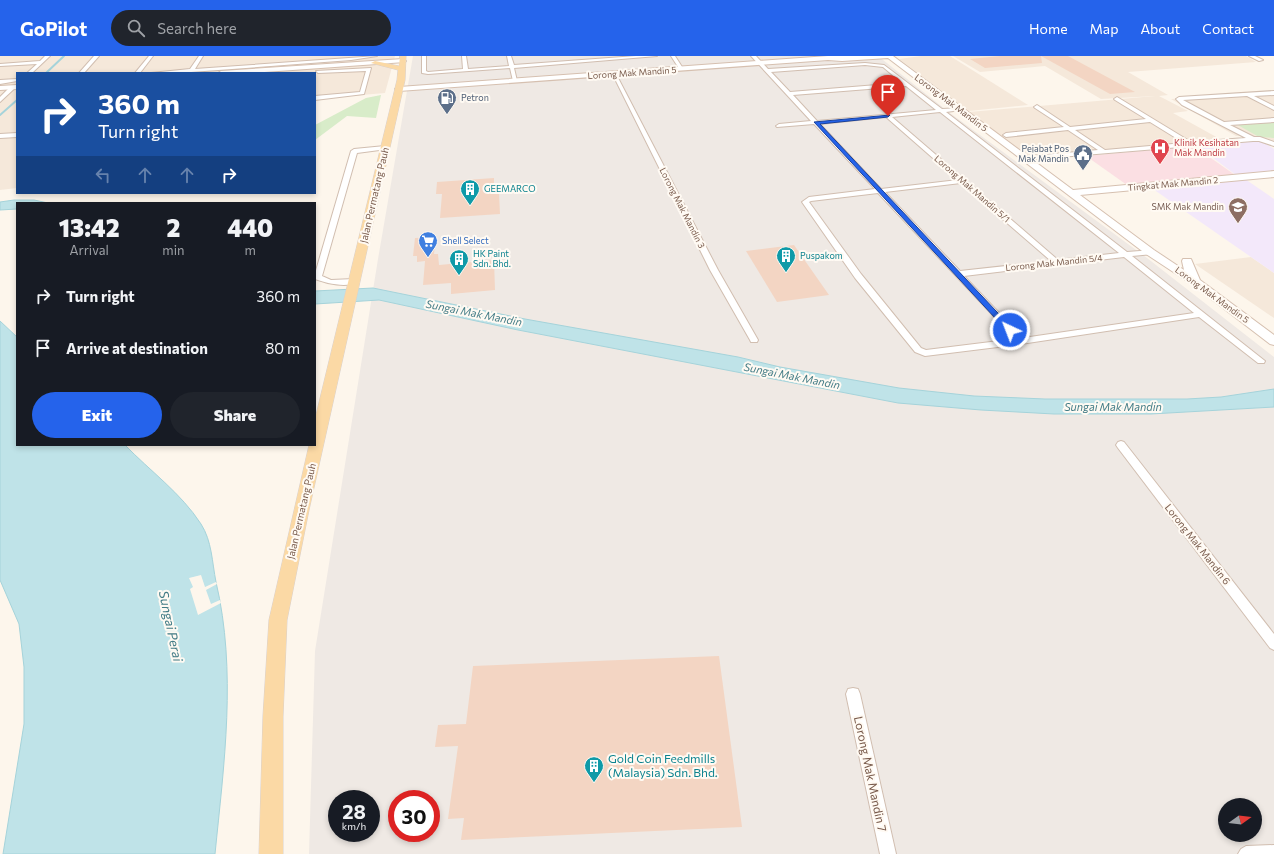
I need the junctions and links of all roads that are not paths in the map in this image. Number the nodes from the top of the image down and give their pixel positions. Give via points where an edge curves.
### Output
1 (48, 56) edge
2 (97, 56) edge
3 (151, 56) edge
4 (201, 56) edge
5 (394, 56) edge
6 (424, 56) edge
7 (464, 56) edge
8 (509, 56) edge
9 (564, 56) edge
10 (655, 56) edge
11 (673, 56) edge
12 (753, 56) edge
13 (838, 56) edge
14 (889, 56) edge
15 (901, 56) edge
16 (1251, 56) edge
17 (619, 57) edge
18 (261, 58) dead end
19 (403, 58) edge
20 (828, 58) junction
21 (374, 59) edge
22 (874, 60) junction
23 (1261, 60) dead end
24 (41, 62) junction
25 (566, 63) junction
26 (760, 63) junction
27 (321, 64) edge
28 (0, 65) edge
29 (900, 65) junction
30 (257, 66) junction
31 (511, 67) junction
32 (682, 69) junction
33 (192, 70) junction
34 (403, 70) junction
35 (466, 70) junction
36 (767, 71) junction
37 (30, 72) edge
38 (82, 72) edge
39 (138, 72) edge
40 (166, 72) edge
41 (232, 72) edge
42 (614, 74) junction
43 (316, 76) edge
44 (515, 81) junction
45 (0, 82) edge
46 (907, 84) junction
47 (16, 85) edge
48 (0, 88) edge
49 (399, 89) junction
50 (1274, 92) edge
51 (789, 94) junction
52 (1247, 94) junction
53 (316, 98) edge
54 (1117, 99) dead end
55 (0, 100) edge
56 (1037, 107) dead end
57 (1274, 108) edge
58 (959, 109) junction
59 (942, 110) junction
60 (888, 116) junction
61 (1152, 120) junction
62 (1274, 120) edge
63 (816, 122) junction
64 (1223, 124) junction
65 (779, 126) dead end
66 (1068, 127) junction
67 (16, 135) edge
68 (1006, 135) dead end
69 (0, 136) edge
70 (1252, 139) junction
71 (1273, 142) edge
72 (1190, 144) junction
73 (385, 148) junction
74 (1103, 151) junction
75 (1024, 158) junction
76 (1274, 174) edge
77 (963, 182) junction
78 (880, 190) junction
79 (1072, 193) junction
80 (1150, 252) junction
81 (1126, 255) junction
82 (1187, 261) dead end
83 (1056, 262) junction
84 (957, 274) junction
85 (1197, 283) junction
86 (353, 285) junction
87 (1202, 314) junction
88 (754, 340) dead end
89 (1021, 341) junction
90 (1274, 341) edge
91 (1261, 361) dead end
92 (316, 445) edge
93 (1121, 445) dead end
94 (316, 446) edge
95 (1274, 644) edge
96 (852, 694) dead end
97 (1274, 853) edge
98 (270, 854) edge
99 (888, 854) edge
100 (1246, 854) edge

1 - 24 street
2 - 38 street
3 - 39 street
4 - 33 street
5 - 21 main road
6 - 35 street via 424,72
7 - 35 street
8 - 31 street
9 - 25 street
10 - 17 street
11 - 32 street
12 - 26 street
13 - 20 street
14 - 22 street, Lorong Mak Mandin 5
14 - 29 street, Lorong Mak Mandin 5
15 - 29 street via 897,60
16 - 23 street
17 - 25 street
18 - 30 street
19 - 21 street
19 - 34 main road, Jalan Permatang Pauh
20 - 22 street, Lorong Mak Mandin 5
20 - 26 street, Lorong Mak Mandin 5
21 - 27 street
21 - 34 main road
22 - 29 street via 886,58
22 - 36 street
22 - 46 street
24 - 28 street
24 - 37 street
25 - 31 street
26 - 32 street, Lorong Mak Mandin 5
26 - 36 street
27 - 30 street
27 - 41 street
27 - 43 street
27 - 53 street via 369,69 362,93
29 - 58 street, Lorong Mak Mandin 5
30 - 33 street
31 - 35 street
31 - 44 street
32 - 42 street, Lorong Mak Mandin 5
33 - 40 street
34 - 49 main road, Jalan Permatang Pauh
36 - 51 street
42 - 44 street, Lorong Mak Mandin 5
42 - 88 street, Lorong Mak Mandin 3 via 714,270
44 - 49 street, Lorong Mak Mandin 5
45 - 47 street
46 - 51 street
46 - 59 street
47 - 48 street
47 - 55 street
49 - 73 main road, Jalan Permatang Pauh
50 - 52 street
51 - 63 street
52 - 57 street
52 - 64 street via 1179,99
54 - 61 street
56 - 66 street
58 - 59 street
58 - 75 street, Lorong Mak Mandin 5
59 - 60 street
59 - 81 street
60 - 63 street
60 - 77 street, Lorong Mak Mandin 5/1
61 - 66 street
61 - 72 street
62 - 64 street
63 - 65 street
63 - 78 street
64 - 70 street
66 - 68 street
66 - 74 street
67 - 69 street
70 - 71 street
70 - 72 street
72 - 74 street
73 - 86 main road, Jalan Permatang Pauh
73 - 86 street via 354,151 318,277 330,282
74 - 75 street
75 - 79 street, Lorong Mak Mandin 5
76 - 79 street, Tingkat Mak Mandin 2
77 - 78 street
77 - 83 street, Lorong Mak Mandin 5/1
78 - 84 street
78 - 89 street via 809,199 805,202 858,276 918,350 925,353
79 - 80 street, Lorong Mak Mandin 5
80 - 81 street, Lorong Mak Mandin 5/4
80 - 85 street, Lorong Mak Mandin 5
81 - 83 street, Lorong Mak Mandin 5/4
81 - 87 street
82 - 85 street via 1190,276
83 - 84 street, Lorong Mak Mandin 5/4
84 - 89 street
85 - 90 street, Lorong Mak Mandin 5
86 - 92 main road, Jalan Permatang Pauh
87 - 89 street
87 - 91 street
93 - 95 street, Lorong Mak Mandin 6
94 - 98 main road, Jalan Permatang Pauh via 278,620
96 - 99 street, Lorong Mak Mandin 7
97 - 100 street

